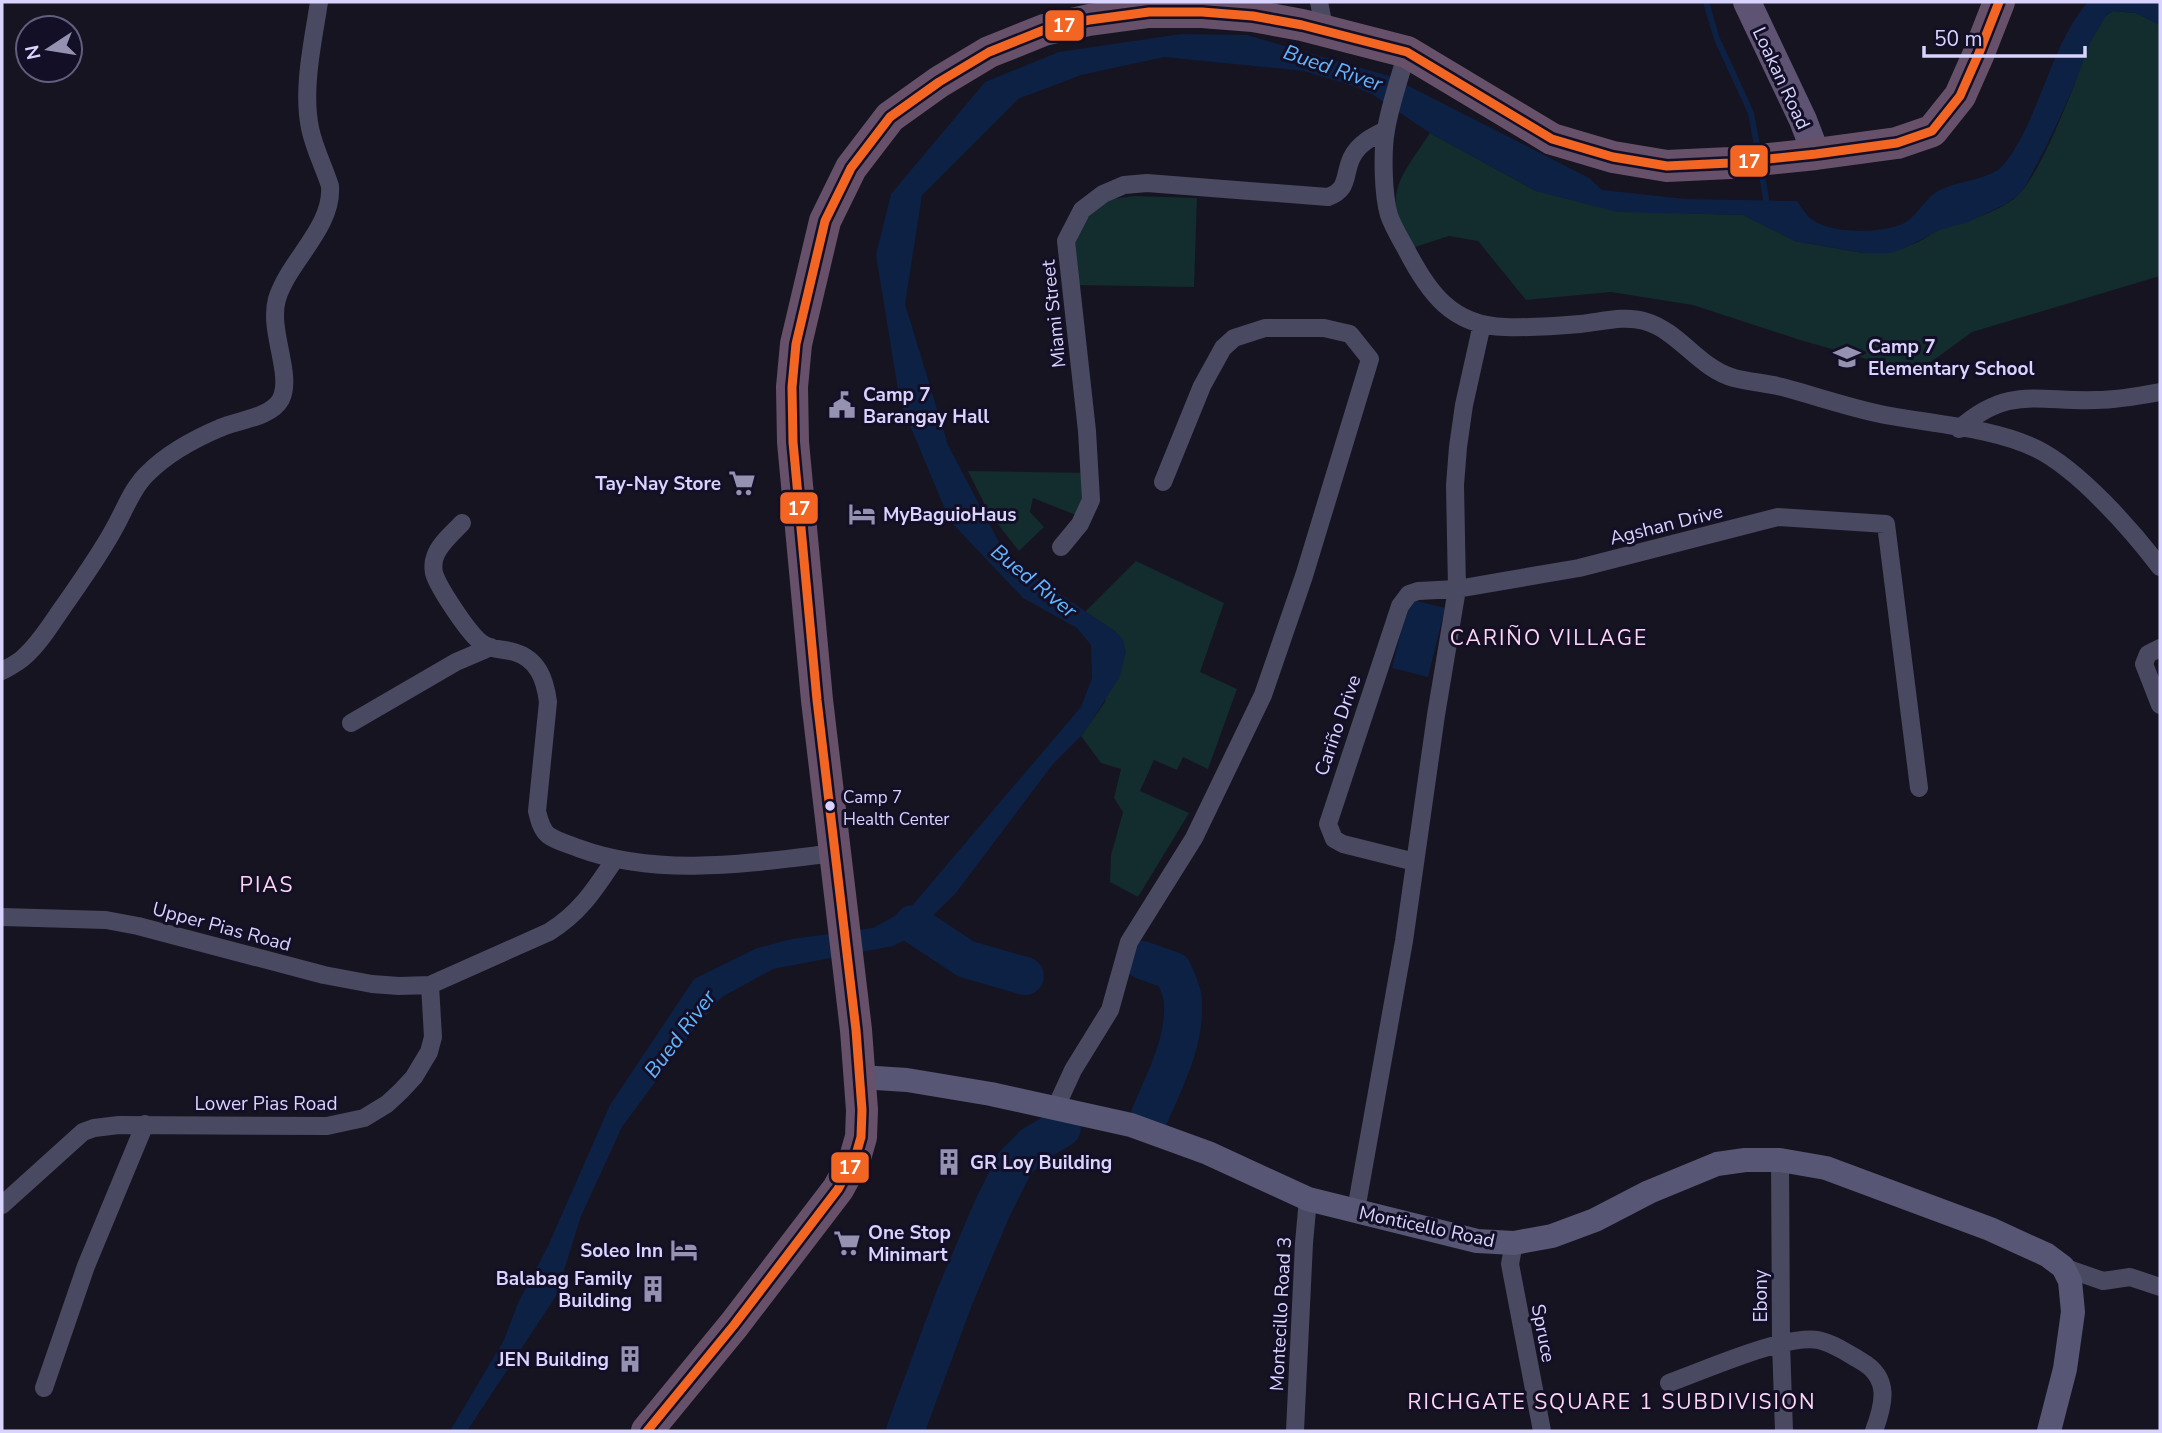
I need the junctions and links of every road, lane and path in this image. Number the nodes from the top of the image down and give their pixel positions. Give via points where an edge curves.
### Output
1 (319, 2) edge
2 (1319, 2) edge
3 (1747, 2) edge
4 (1998, 2) edge
5 (1325, 32) junction
6 (1404, 61) junction
7 (1389, 122) junction
8 (1816, 154) junction
9 (1482, 324) junction
10 (2160, 392) edge
11 (1959, 429) junction
12 (1163, 482) dead end
13 (462, 523) dead end
14 (1061, 547) dead end
15 (2160, 567) edge
16 (1457, 589) junction
17 (491, 647) junction
18 (2160, 648) edge
19 (2, 671) edge
20 (2160, 705) edge
21 (351, 723) dead end
22 (1919, 788) dead end
23 (615, 859) junction
24 (836, 861) junction
25 (1415, 862) junction
26 (2, 918) edge
27 (429, 985) junction
28 (860, 1077) junction
29 (1056, 1107) junction
30 (145, 1124) junction
31 (1780, 1160) junction
32 (1308, 1199) junction
33 (2, 1205) edge
34 (1356, 1210) junction
35 (1514, 1243) junction
36 (2063, 1266) junction
37 (2160, 1287) edge
38 (1781, 1343) junction
39 (1669, 1383) dead end
40 (44, 1388) dead end
41 (1297, 1430) edge
42 (647, 1431) edge
43 (1542, 1431) edge
44 (1784, 1431) edge
45 (1874, 1431) edge
46 (2049, 1431) edge

1 - 19 street via 308,116 331,195 276,302 275,334 284,388 279,402 184,446 144,476 102,551 48,628 22,660
2 - 5 street
3 - 8 main road, Loakan Road
4 - 8 highway via 1960,96 1932,131 1897,143
5 - 6 highway
5 - 24 highway via 1254,16 1188,12 1149,12 1044,30 989,52 899,110 851,168 825,221 796,344 792,387 793,442
6 - 7 street
6 - 8 highway via 1552,139 1613,157 1667,166
7 - 9 street via 1385,184 1390,219 1437,299 1454,313
7 - 14 street, Miami Street via 1363,142 1351,158 1343,187 1328,197 1147,183 1103,194 1082,210 1066,241 1091,500 1080,524
9 - 11 street via 1643,321 1676,338 1701,362 1732,377
9 - 16 street via 1458,447
10 - 11 street via 2096,401 2016,399 1992,405
11 - 15 street via 2000,435 2036,448 2064,465
12 - 29 street via 1202,386 1223,348 1234,338 1265,328 1324,328 1350,334 1370,359 1263,695 1194,838 1129,942 1110,1010
13 - 17 street via 435,555 434,572 470,632
16 - 22 street, Agshan Drive via 1579,568 1778,517 1886,524
16 - 25 street
16 - 25 street, Cariño Drive via 1409,594 1400,606 1328,824 1334,839 1343,844
17 - 21 street via 456,662
17 - 23 street via 531,660 546,686 537,811 546,834
18 - 20 street via 2148,654 2144,664
23 - 24 street via 684,866
23 - 27 street via 578,912 563,924
24 - 28 highway
25 - 34 street
26 - 27 street, Upper Pias Road via 106,920 324,975 372,984
27 - 30 street, Lower Pias Road via 433,1037 429,1052 401,1091 364,1118 327,1126
28 - 29 main road, Monticello Road via 922,1082
28 - 42 highway via 860,1137 848,1173
29 - 32 main road, Monticello Road via 1130,1125 1208,1153
30 - 33 street, Lower Pias Road via 83,1132
30 - 40 street via 86,1266
31 - 35 main road, Monticello Road via 1717,1164 1595,1220 1552,1236
31 - 36 main road, Monticello Road via 1826,1168 1990,1229
31 - 38 street, Ebony
32 - 34 main road, Monticello Road
32 - 41 street, Montecillo Road 3
34 - 35 main road, Monticello Road via 1477,1241
35 - 43 street, Spruce via 1510,1264
36 - 37 street via 2103,1281 2130,1277
36 - 46 main road via 2070,1281 2073,1312
38 - 39 street
38 - 44 street, Ebony
38 - 45 street via 1818,1340 1870,1366 1883,1395

